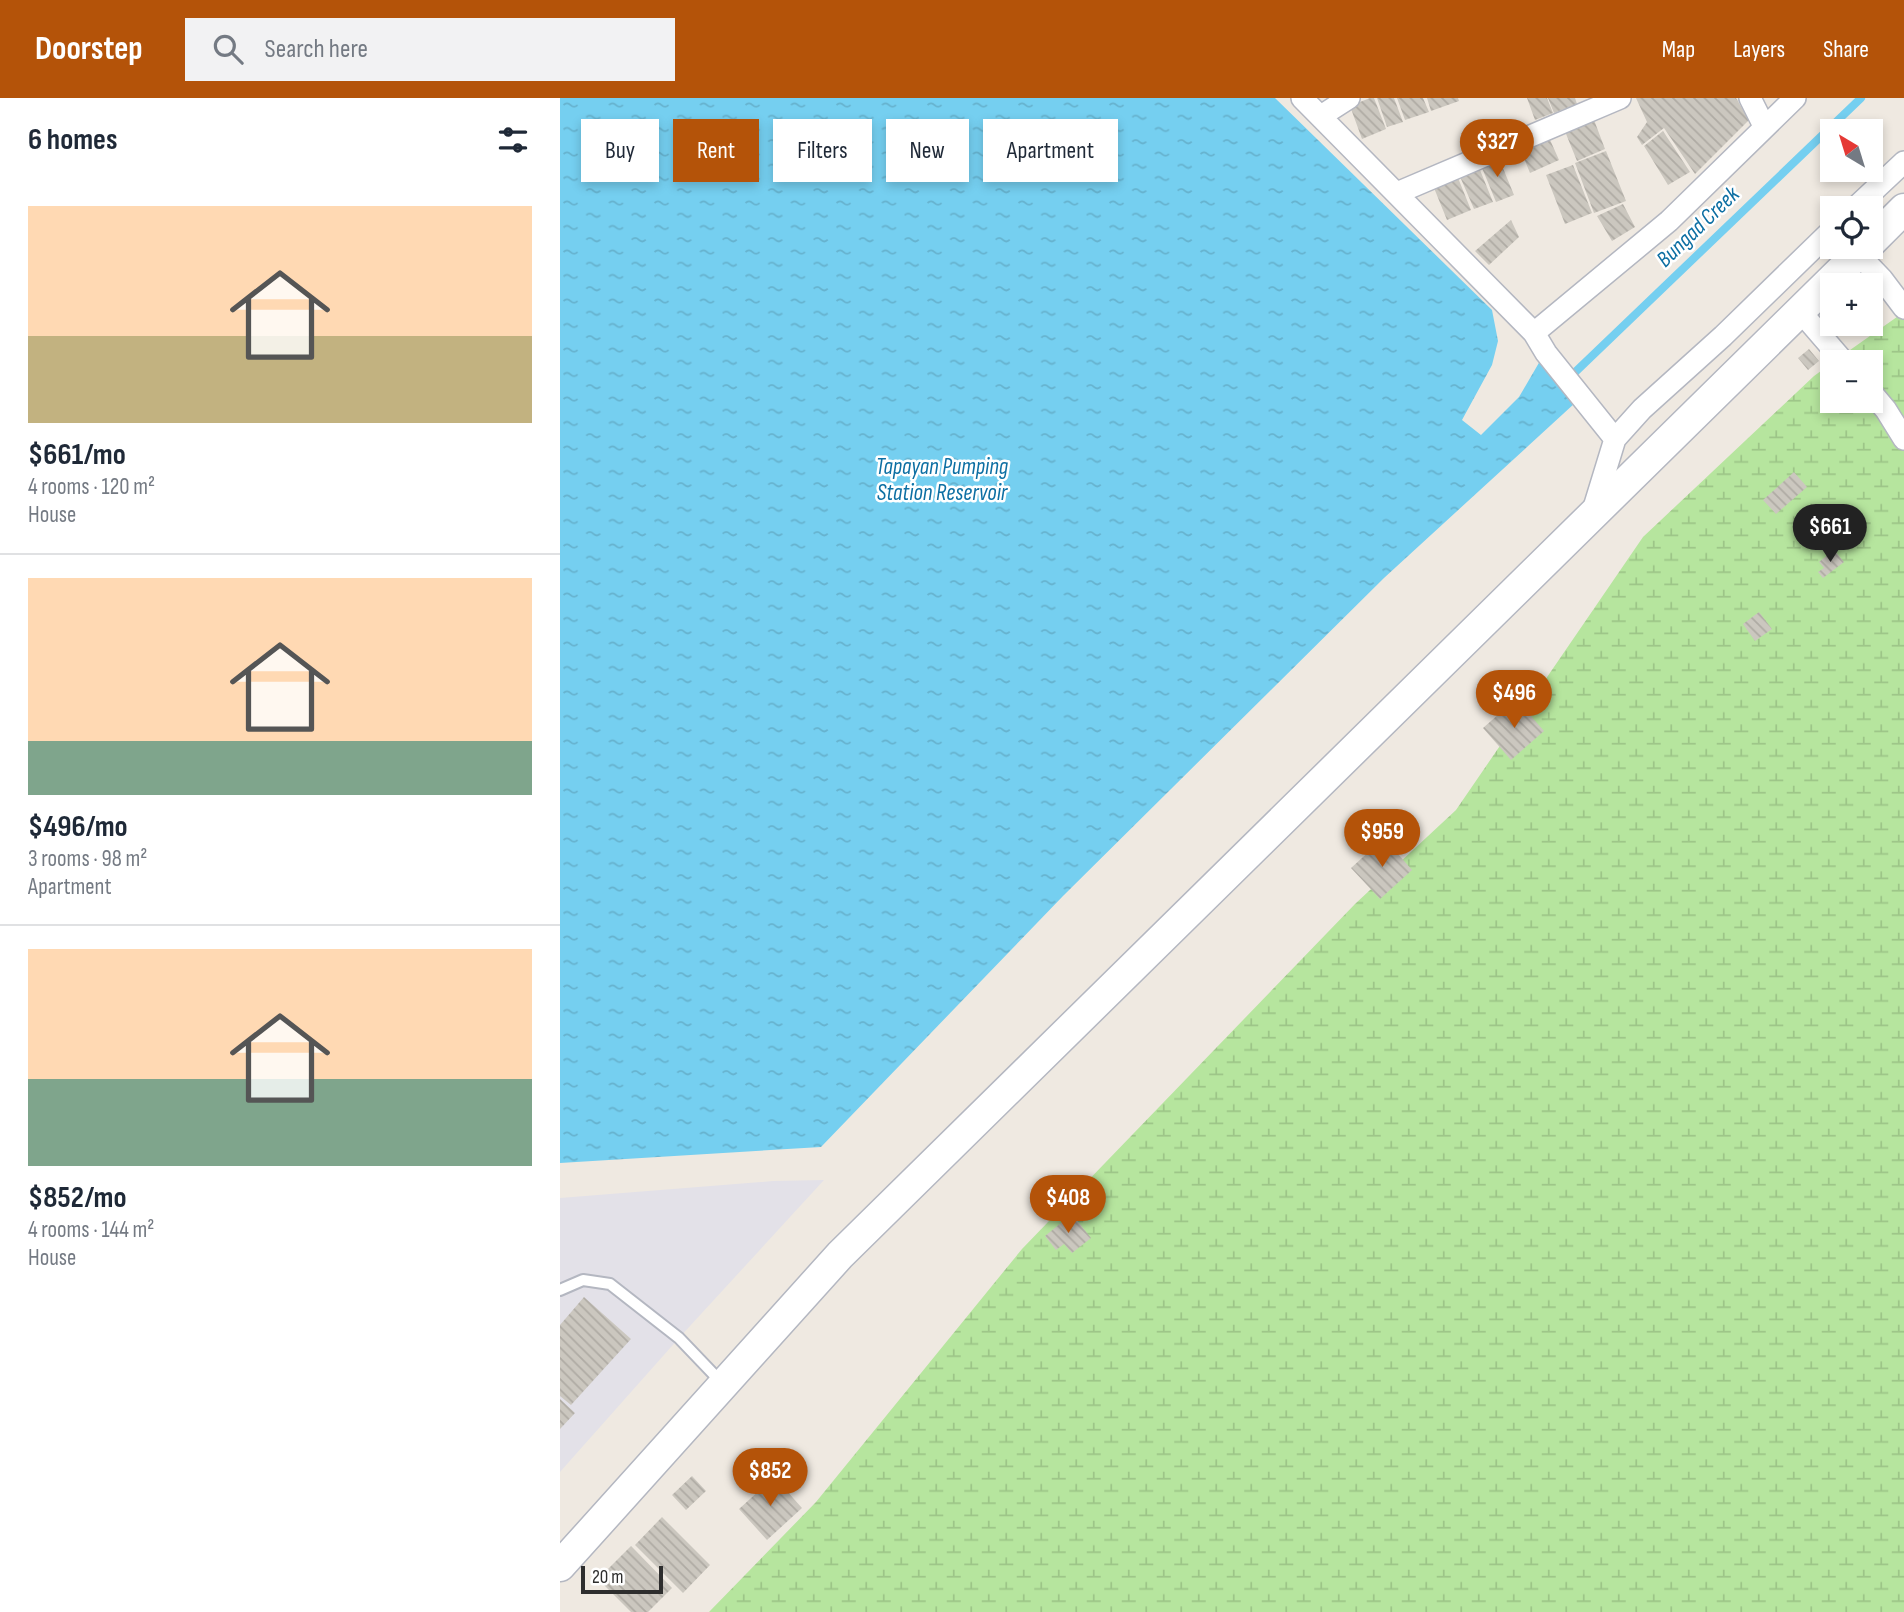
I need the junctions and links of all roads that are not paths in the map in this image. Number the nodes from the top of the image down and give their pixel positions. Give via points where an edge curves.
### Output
1 (1302, 98) edge
2 (1349, 98) edge
3 (1620, 98) edge
4 (1750, 98) edge
5 (1795, 98) edge
6 (1321, 116) junction
7 (1765, 126) junction
8 (1904, 162) edge
9 (1397, 193) junction
10 (1868, 196) edge
11 (1904, 209) edge
12 (1883, 229) edge
13 (1820, 242) edge
14 (1853, 259) edge
15 (1871, 259) edge
16 (1904, 308) edge
17 (1800, 311) junction
18 (1534, 333) junction
19 (1834, 350) edge
20 (1883, 407) edge
21 (1615, 439) junction
22 (1904, 439) edge
23 (1591, 519) junction
24 (560, 1290) edge
25 (724, 1384) junction
26 (560, 1566) edge

1 - 6 street
2 - 6 street
3 - 9 street
4 - 7 street
5 - 7 street
6 - 9 street
7 - 18 street via 1669,221
8 - 10 street
9 - 18 street
11 - 12 street
13 - 21 street
14 - 17 street
15 - 16 street
17 - 19 street
17 - 23 street
18 - 21 street
20 - 22 street
21 - 23 street
23 - 25 street via 840,1255
24 - 25 lane via 583,1280 610,1284 679,1338
25 - 26 street

